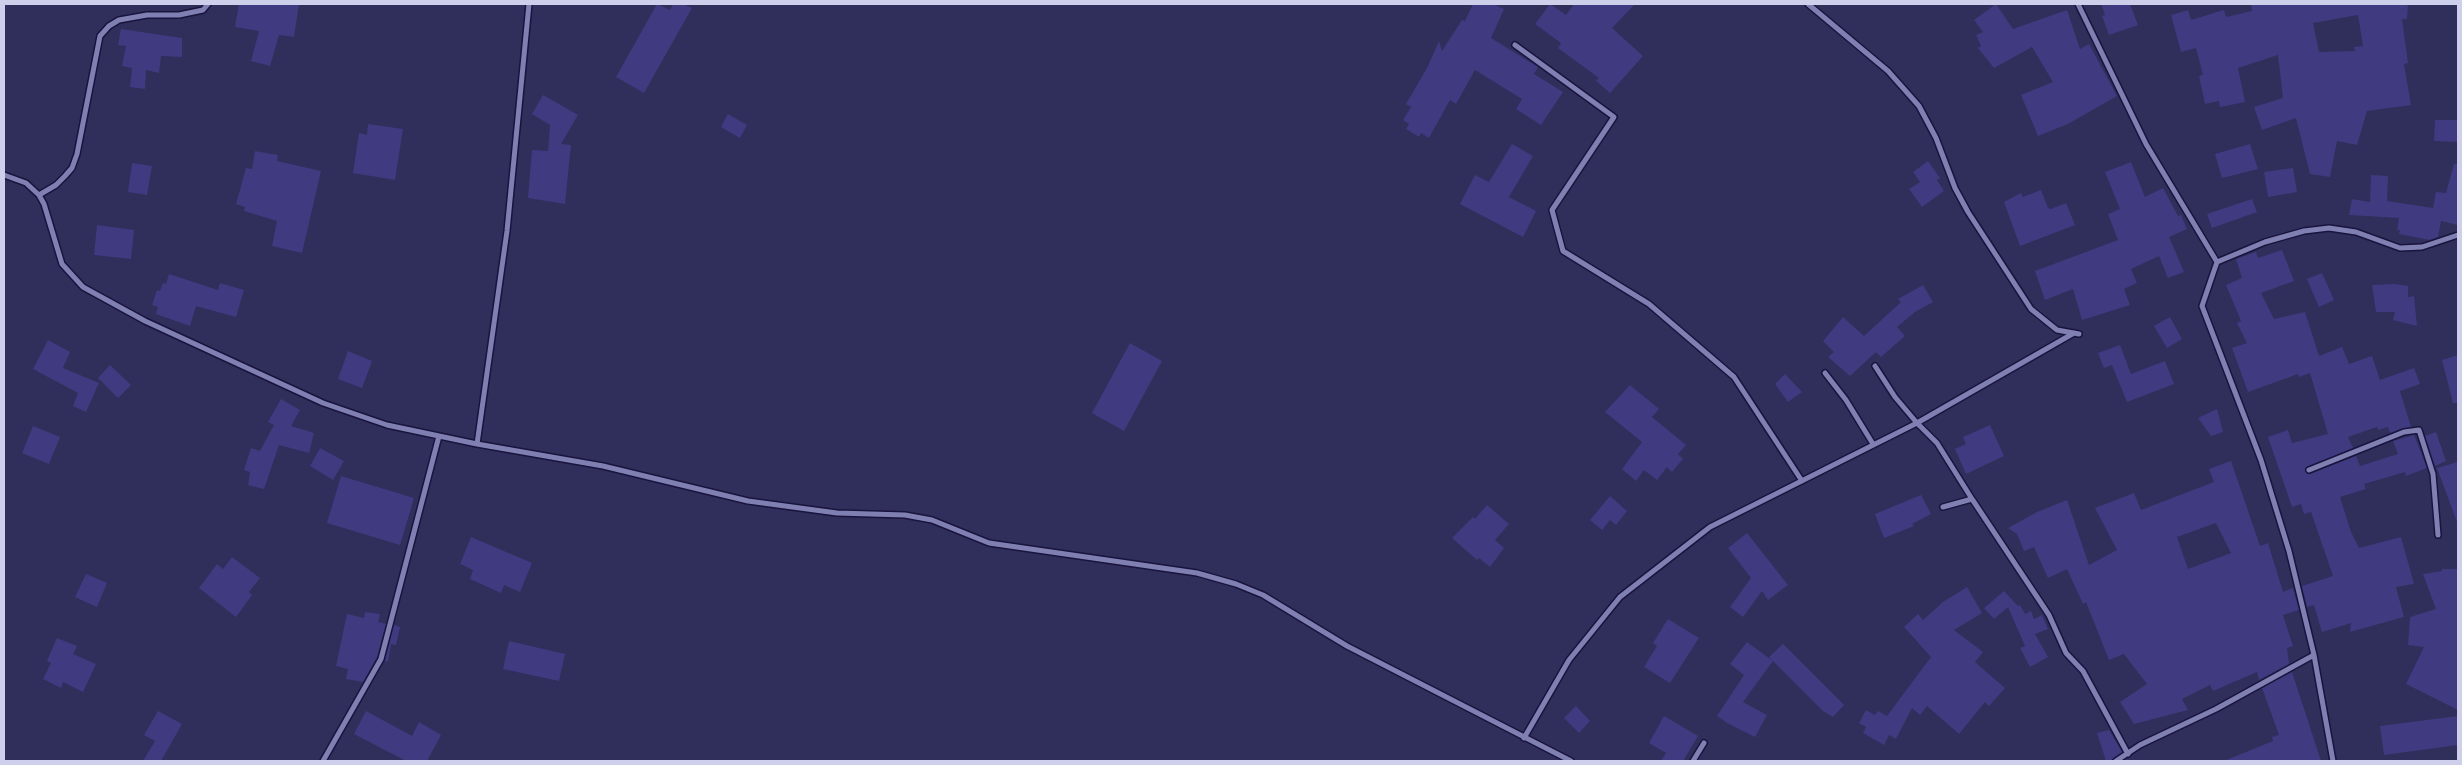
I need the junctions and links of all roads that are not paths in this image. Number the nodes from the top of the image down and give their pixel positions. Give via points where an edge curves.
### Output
1 (208, 4) edge
2 (529, 4) edge
3 (1808, 4) edge
4 (2078, 4) edge
5 (1516, 45) dead end
6 (4, 175) edge
7 (39, 195) junction
8 (2458, 235) edge
9 (2216, 262) junction
10 (1875, 366) dead end
11 (1825, 373) dead end
12 (1917, 423) junction
13 (439, 436) junction
14 (477, 444) junction
15 (1873, 444) junction
16 (2309, 470) dead end
17 (1802, 481) junction
18 (1972, 499) junction
19 (1943, 507) dead end
20 (2438, 534) dead end
21 (2314, 655) junction
22 (1524, 738) junction
23 (1704, 743) dead end
24 (2128, 754) junction
25 (323, 761) edge
26 (1571, 761) edge
27 (1692, 761) edge
28 (2116, 761) edge
29 (2333, 761) edge

1 - 7 street via 203,10 179,15 125,18 104,31 96,50 72,168 56,185
2 - 14 street via 507,231
3 - 12 street via 1888,71 1919,106 1968,212 2031,310 2057,330 2077,334
4 - 9 street via 2146,144
5 - 17 street via 1614,117 1552,210 1563,251 1648,304 1734,377
6 - 7 street via 26,183
7 - 13 street via 62,264 95,295 323,403 387,425
8 - 9 street via 2422,247 2400,248 2356,232 2329,228 2265,242
9 - 21 street via 2202,306 2261,460 2289,552
10 - 12 street
11 - 15 street
12 - 15 street
12 - 18 street via 1937,443
13 - 14 street
13 - 25 street via 381,659
14 - 22 street via 603,466 748,501 837,513 932,520 990,544 1197,574 1236,584 1263,594 1347,646
15 - 17 street
16 - 20 street via 2404,432 2418,430 2433,474
17 - 22 street via 1710,527 1620,597 1569,660
18 - 19 street
18 - 24 street via 2049,615 2066,653 2083,672
21 - 24 street
21 - 29 street
22 - 26 street
23 - 27 street
24 - 28 street

